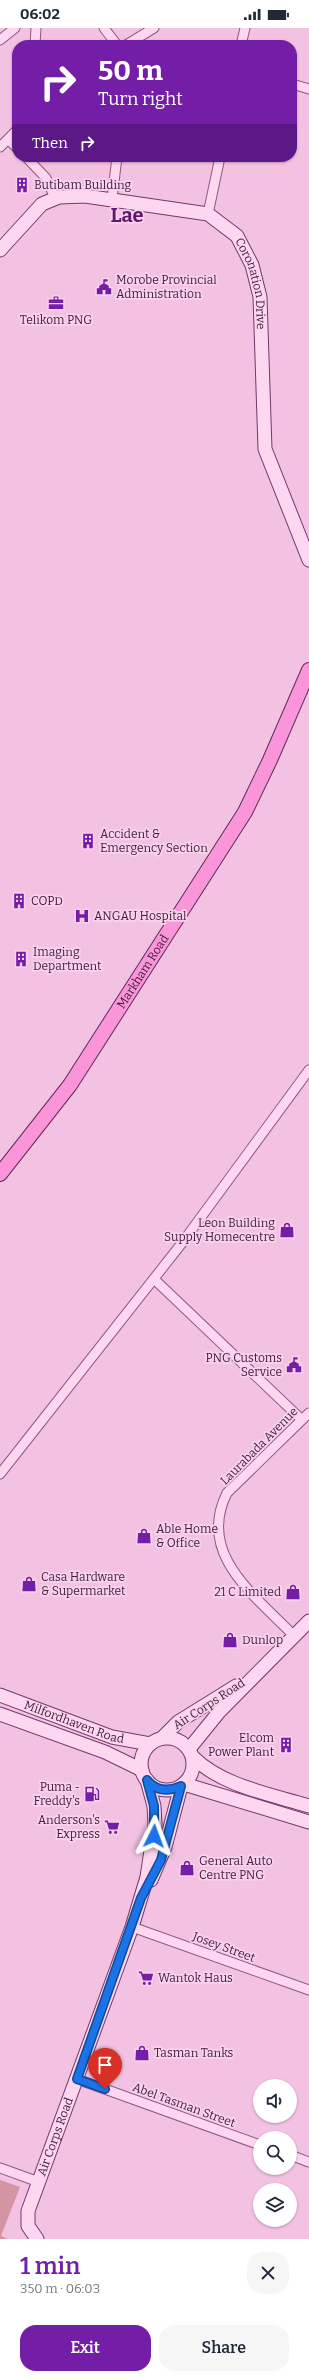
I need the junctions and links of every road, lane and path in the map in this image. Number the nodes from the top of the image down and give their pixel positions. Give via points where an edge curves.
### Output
1 (15, 28) edge
2 (36, 28) edge
3 (104, 28) edge
4 (154, 28) edge
5 (245, 28) edge
6 (0, 40) edge
7 (35, 40) edge
8 (113, 40) edge
9 (134, 40) edge
10 (243, 40) edge
11 (297, 85) edge
12 (309, 89) edge
13 (12, 135) edge
14 (8, 139) junction
15 (12, 143) edge
16 (0, 147) edge
17 (31, 162) edge
18 (116, 162) edge
19 (219, 162) edge
20 (55, 198) junction
21 (112, 199) junction
22 (208, 214) junction
23 (0, 250) edge
24 (286, 501) junction
25 (309, 542) edge
26 (309, 560) edge
27 (309, 670) edge
28 (309, 1070) edge
29 (0, 1174) edge
30 (154, 1280) junction
31 (306, 1416) edge
32 (0, 1474) edge
33 (309, 1621) edge
34 (294, 1636) junction
35 (258, 1672) junction
36 (0, 1695) edge
37 (0, 1714) edge
38 (162, 1738) junction
39 (150, 1744) junction
40 (191, 1753) junction
41 (144, 1775) junction
42 (183, 1785) junction
43 (309, 1806) edge
44 (309, 1822) edge
45 (141, 1898) junction
46 (132, 1926) junction
47 (309, 1990) edge
48 (77, 2079) junction
49 (253, 2142) edge
50 (297, 2158) edge
51 (309, 2162) edge
52 (0, 2168) edge
53 (39, 2182) junction
54 (37, 2239) edge

1 - 6 street
2 - 7 street
3 - 8 street
4 - 9 street
5 - 10 street
11 - 12 street
13 - 14 street
14 - 15 street
14 - 16 street
17 - 20 street via 46,178
18 - 21 street
19 - 22 street
20 - 21 street, Coronation Drive via 85,196
20 - 23 street, Coronation Drive via 42,204
21 - 22 street, Coronation Drive
22 - 24 street, Coronation Drive via 237,236 256,278 261,312 264,444 268,461
24 - 25 street, Coronation Drive
24 - 26 street, Coronation Drive
27 - 29 main road, Markham Road via 246,810 70,1085
28 - 30 street
30 - 31 street
30 - 32 street
31 - 34 street, Laurabada Avenue via 227,1493 219,1519 219,1542 226,1562
33 - 34 street, Air Corps Road
34 - 35 street, Air Corps Road
35 - 38 street, Air Corps Road via 178,1722
35 - 40 street, Air Corps Road via 219,1712
36 - 39 street, Milfordhaven Road via 112,1737
37 - 41 street, Milfordhaven Road via 105,1752
38 - 39 street
38 - 40 street via 177,1740
39 - 41 street via 142,1755
40 - 42 street via 192,1773
40 - 43 street via 202,1766 220,1777
41 - 42 street via 157,1788 165,1790
41 - 45 street, Air Corps Road via 154,1806 155,1824
42 - 44 street
42 - 45 street, Air Corps Road via 161,1860
45 - 46 street, Air Corps Road
46 - 47 street, Josey Street
46 - 48 street, Air Corps Road
48 - 49 street, Abel Tasman Street
48 - 53 street, Air Corps Road
50 - 51 street
52 - 53 street
53 - 54 street, Air Corps Road via 27,2220

